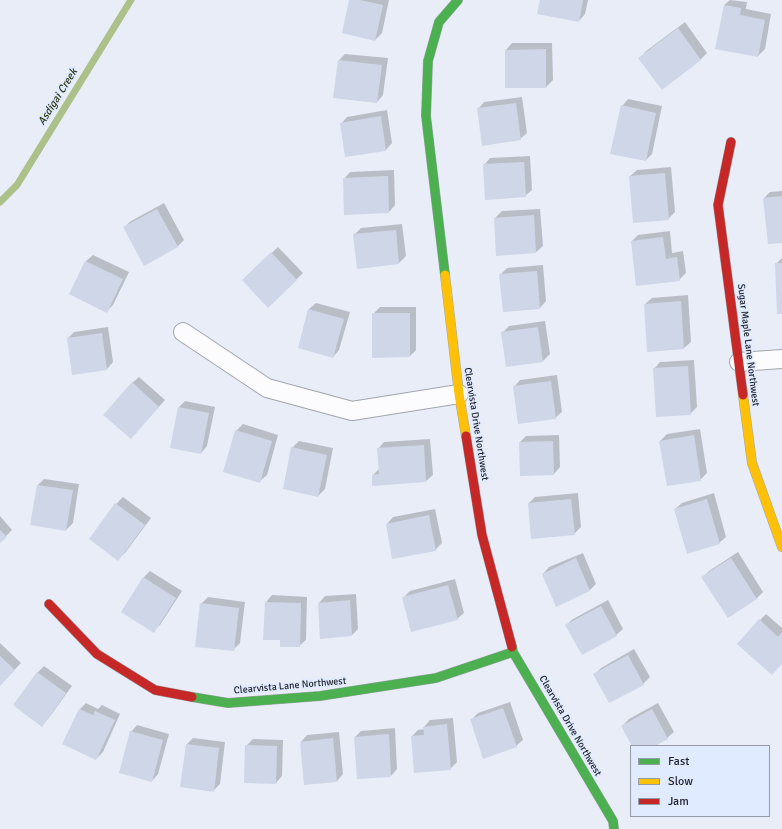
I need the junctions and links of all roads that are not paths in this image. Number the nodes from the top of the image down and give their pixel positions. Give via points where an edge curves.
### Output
1 (458, 0) edge
2 (731, 142) dead end
3 (183, 332) dead end
4 (782, 359) edge
5 (740, 362) junction
6 (459, 394) junction
7 (782, 547) edge
8 (49, 604) dead end
9 (513, 652) junction
10 (614, 829) edge

1 - 6 street, Clearvista Drive Northwest via 439,22 428,61 426,116
2 - 5 street, Sugar Maple Lane Northwest via 718,205
3 - 6 street via 267,388 352,412
4 - 5 street
5 - 7 street, Sugar Maple Lane Northwest via 752,463
6 - 9 street, Clearvista Drive Northwest via 482,535
8 - 9 street, Clearvista Lane Northwest via 97,654 155,690 228,703 320,696 436,678
9 - 10 street, Clearvista Drive Northwest via 613,821

